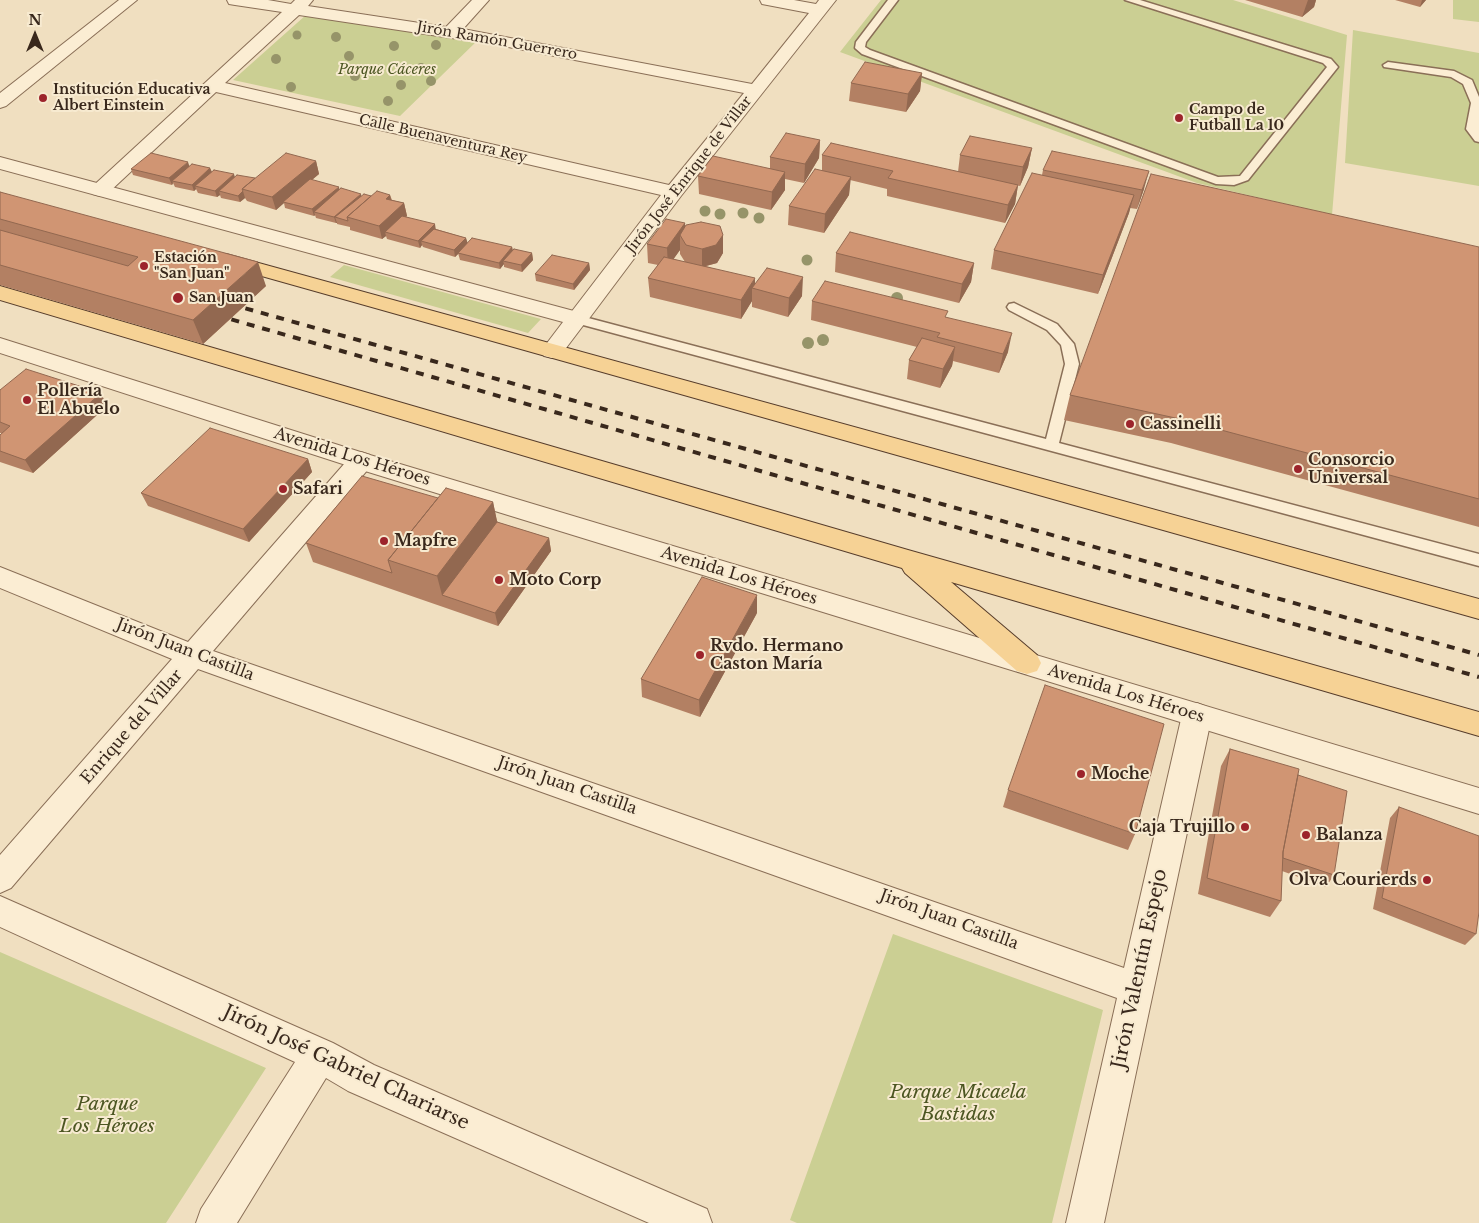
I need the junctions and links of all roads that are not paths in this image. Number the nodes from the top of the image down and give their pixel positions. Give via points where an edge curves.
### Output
1 (129, 0) edge
2 (235, 0) edge
3 (481, 0) edge
4 (768, 0) edge
5 (893, 0) edge
6 (1130, 0) edge
7 (301, 4) edge
8 (824, 5) edge
9 (451, 32) junction
10 (1388, 65) dead end
11 (213, 86) junction
12 (757, 90) junction
13 (0, 102) edge
14 (1479, 140) edge
15 (0, 163) edge
16 (100, 190) junction
17 (674, 192) junction
18 (205, 254) edge
19 (0, 293) edge
20 (1014, 307) dead end
21 (576, 319) junction
22 (0, 346) edge
23 (552, 351) junction
24 (1051, 446) junction
25 (361, 461) junction
26 (908, 560) junction
27 (1479, 560) edge
28 (0, 577) edge
29 (1479, 609) edge
30 (194, 656) junction
31 (1027, 663) junction
32 (1197, 715) junction
33 (1479, 724) edge
34 (1479, 801) edge
35 (0, 878) edge
36 (0, 911) edge
37 (1136, 988) junction
38 (320, 1056) junction
39 (676, 1220) edge
40 (215, 1223) edge
41 (1085, 1223) edge

1 - 13 street
2 - 7 street, Jirón Ramón Guerrero
3 - 9 street
4 - 8 street
5 - 6 lane via 860,42 860,48 866,52 1216,180 1244,178 1333,67 1327,61
7 - 9 street, Jirón Ramón Guerrero
7 - 11 street
8 - 12 street, Jirón José Enrique de Villar
9 - 12 street, Jirón Ramón Guerrero
10 - 14 lane via 1454,74 1468,82 1476,103 1472,129
11 - 16 street
11 - 17 street, Calle Buenaventura Rey
12 - 17 street, Jirón José Enrique de Villar
15 - 16 street
16 - 21 street
17 - 21 street, Jirón José Enrique de Villar
18 - 23 main road
19 - 26 main road
20 - 24 lane via 1052,327 1066,344 1072,364
21 - 23 street, Jirón José Enrique de Villar
21 - 24 lane
22 - 25 street, Avenida Los Héroes
23 - 29 main road
24 - 27 lane
25 - 30 street, Enrique del Villar
25 - 31 street, Avenida Los Héroes
26 - 31 main road
26 - 33 main road
28 - 30 street, Jirón Juan Castilla
30 - 35 street, Enrique del Villar
30 - 37 street, Jirón Juan Castilla
31 - 32 street, Avenida Los Héroes
32 - 34 street, Avenida Los Héroes
32 - 37 street, Jirón Valentín Espejo
36 - 38 street, Jirón José Gabriel Chariarse
37 - 41 street, Jirón Valentín Espejo
38 - 39 street, Jirón José Gabriel Chariarse via 361,1078
38 - 40 street

